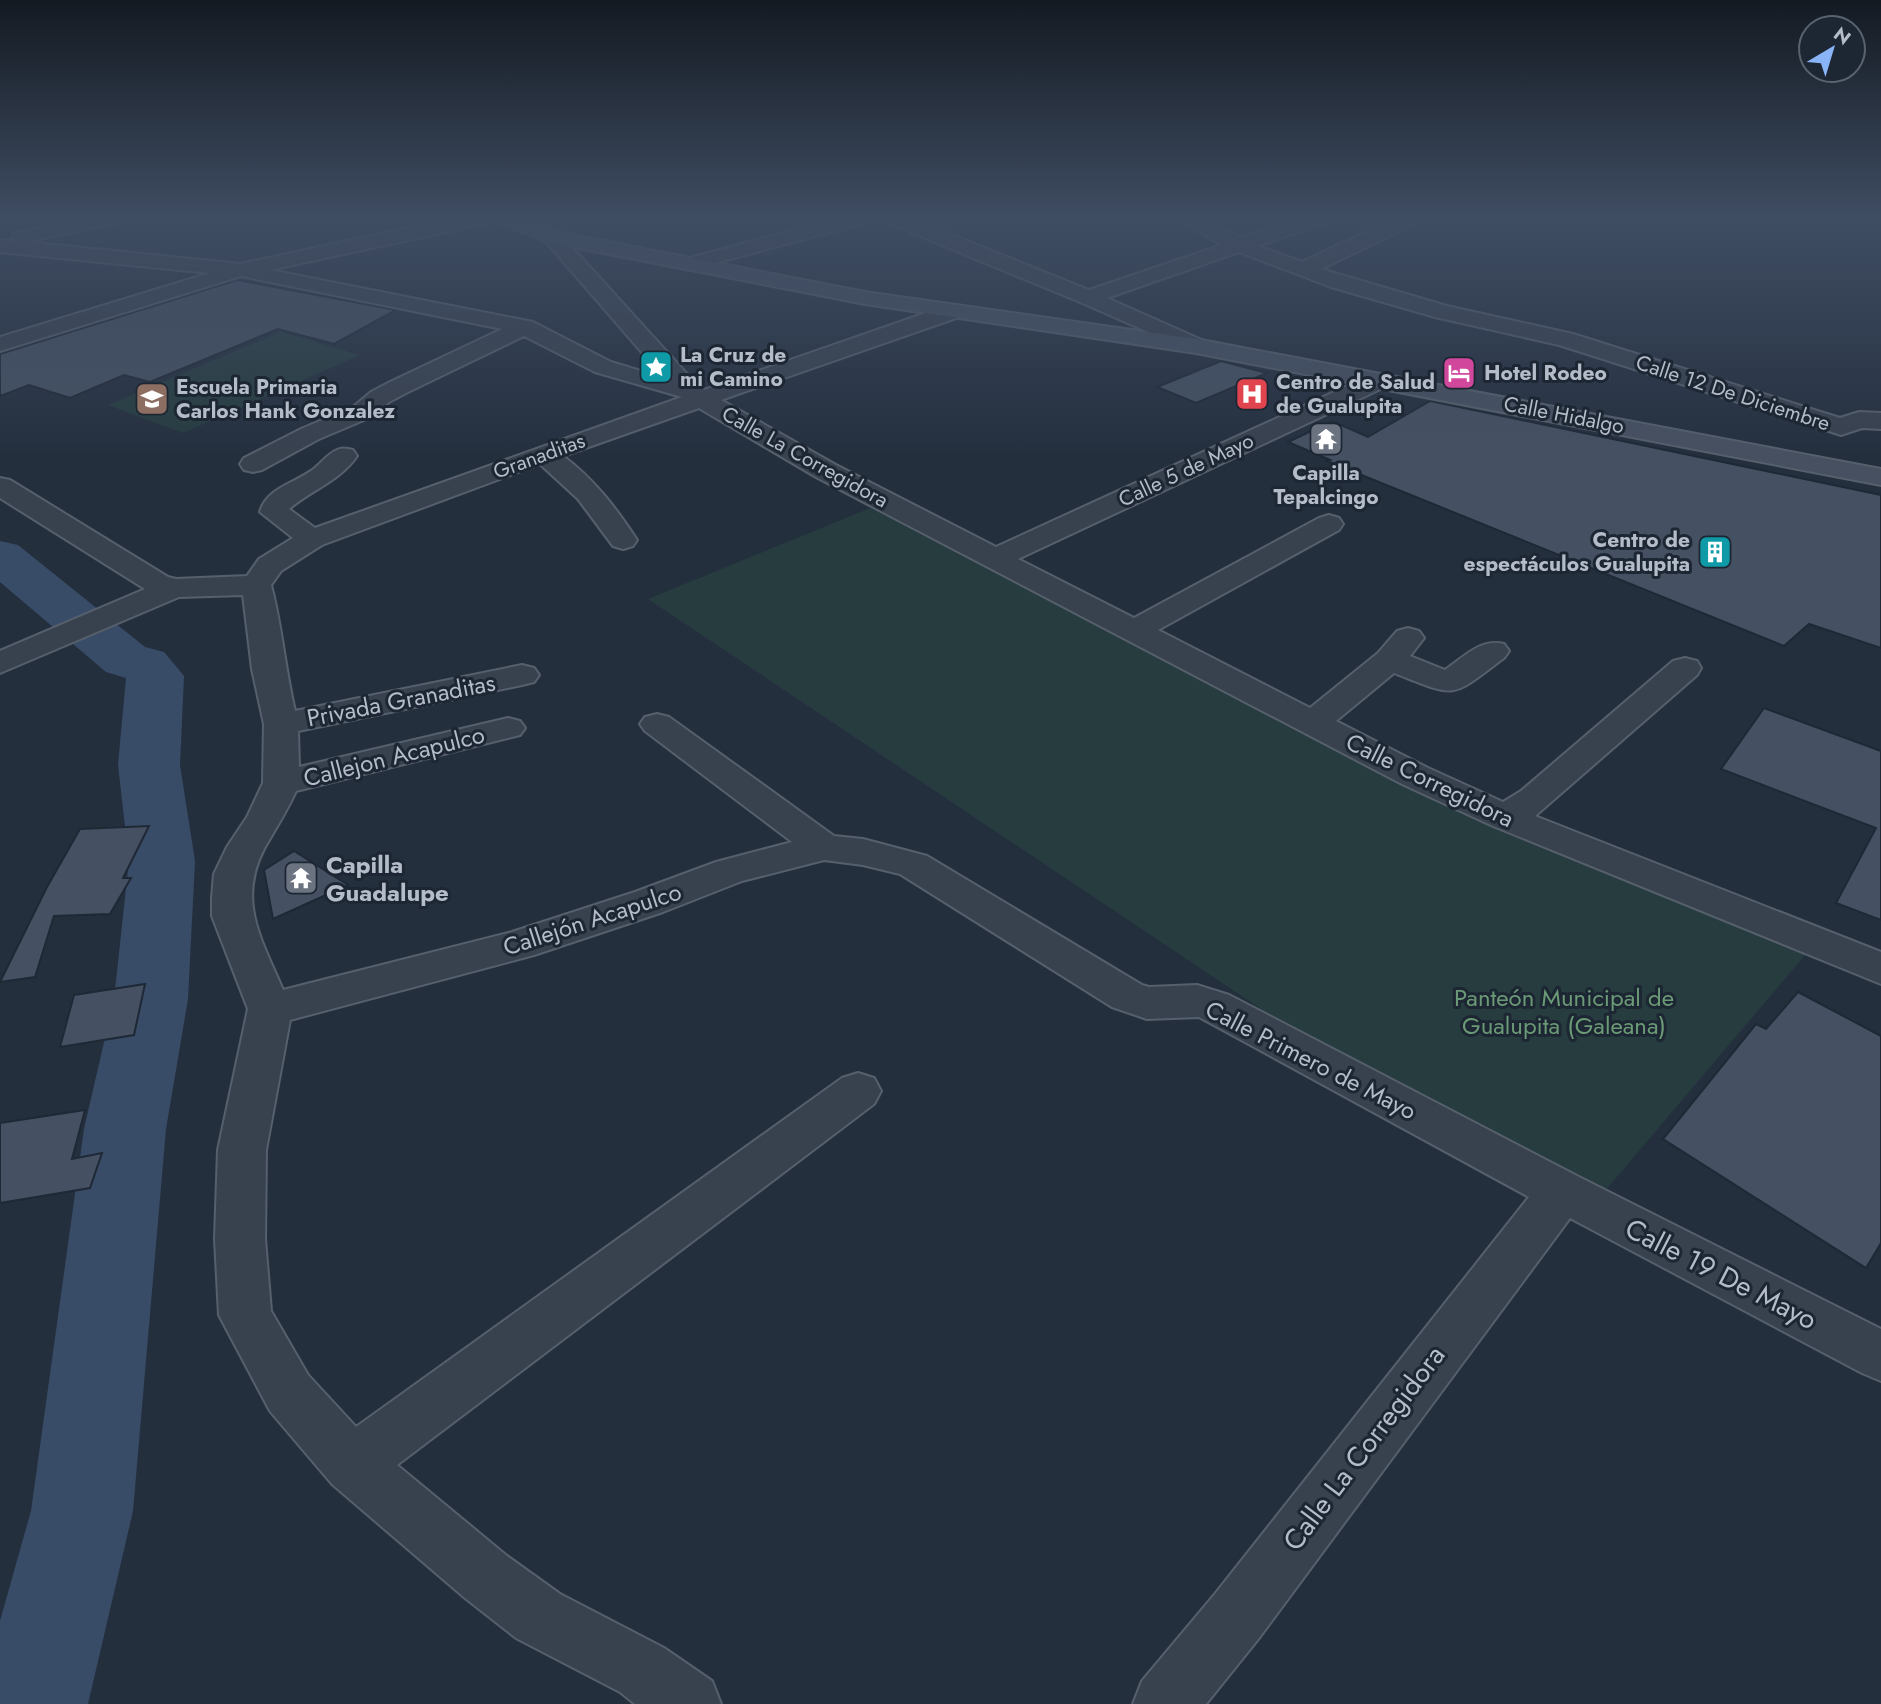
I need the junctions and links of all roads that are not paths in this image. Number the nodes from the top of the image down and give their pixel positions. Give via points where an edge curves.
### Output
1 (151, 298) edge
2 (378, 298) edge
3 (607, 298) edge
4 (872, 298) edge
5 (1089, 298) edge
6 (1387, 298) edge
7 (951, 312) junction
8 (525, 327) junction
9 (0, 344) edge
10 (1196, 346) junction
11 (1378, 381) junction
12 (694, 394) junction
13 (1881, 421) edge
14 (1841, 427) junction
15 (543, 454) junction
16 (344, 456) dead end
17 (253, 464) dead end
18 (1834, 468) junction
19 (1881, 477) edge
20 (0, 486) edge
21 (1329, 524) dead end
22 (312, 539) junction
23 (623, 540) dead end
24 (994, 559) junction
25 (256, 586) junction
26 (175, 588) junction
27 (1134, 631) junction
28 (1493, 652) dead end
29 (0, 663) edge
30 (1685, 668) dead end
31 (522, 675) dead end
32 (1314, 723) junction
33 (281, 724) junction
34 (657, 724) dead end
35 (508, 728) dead end
36 (281, 783) junction
37 (1506, 818) junction
38 (824, 847) junction
39 (913, 865) joint
40 (1881, 969) edge
41 (270, 1009) junction
42 (858, 1091) dead end
43 (1562, 1191) junction
44 (1881, 1356) edge
45 (352, 1464) junction
46 (690, 1704) edge
47 (1164, 1704) edge

1 - 9 street
2 - 8 street
3 - 12 street, Calle La Corregidora
4 - 7 main road, Calle Hidalgo
5 - 10 street
6 - 14 street, Calle 12 De Diciembre via 1565,339
7 - 10 main road, Calle Hidalgo
7 - 12 street, Granaditas
8 - 12 street via 628,377
8 - 17 street
10 - 11 main road, Calle Hidalgo
11 - 18 main road, Calle Hidalgo
11 - 24 street, Calle 5 de Mayo
12 - 15 street, Granaditas
12 - 24 street, Calle La Corregidora via 826,471
13 - 14 street via 1859,420
14 - 18 street
15 - 22 street, Granaditas
15 - 23 street via 594,496
16 - 22 street via 275,507 274,512
18 - 19 main road, Calle Hidalgo
20 - 26 street via 152,580
21 - 27 street
22 - 25 street, Granaditas via 270,565
24 - 27 street, Calle Corregidora
25 - 26 street
25 - 33 street
26 - 29 street
27 - 32 street, Calle Corregidora
28 - 32 street via 1449,682 1399,649
30 - 37 street
31 - 33 street, Privada Granaditas
32 - 37 street, Calle Corregidora
33 - 36 street
34 - 38 street
35 - 36 street, Callejon Acapulco
36 - 41 street via 234,873 232,898 232,916
37 - 40 street, Calle Corregidora
38 - 39 street, Callejón Acapulco
38 - 41 street, Callejón Acapulco via 730,871 519,945
39 - 43 street, Calle Primero de Mayo via 1126,996 1147,1003 1197,1001 1214,1006
41 - 45 street via 242,1150 240,1239 245,1315 289,1393
42 - 45 street
43 - 44 street, Calle 19 De Mayo
43 - 47 street, Calle La Corregidora via 1237,1616
45 - 46 street via 538,1616 642,1670

